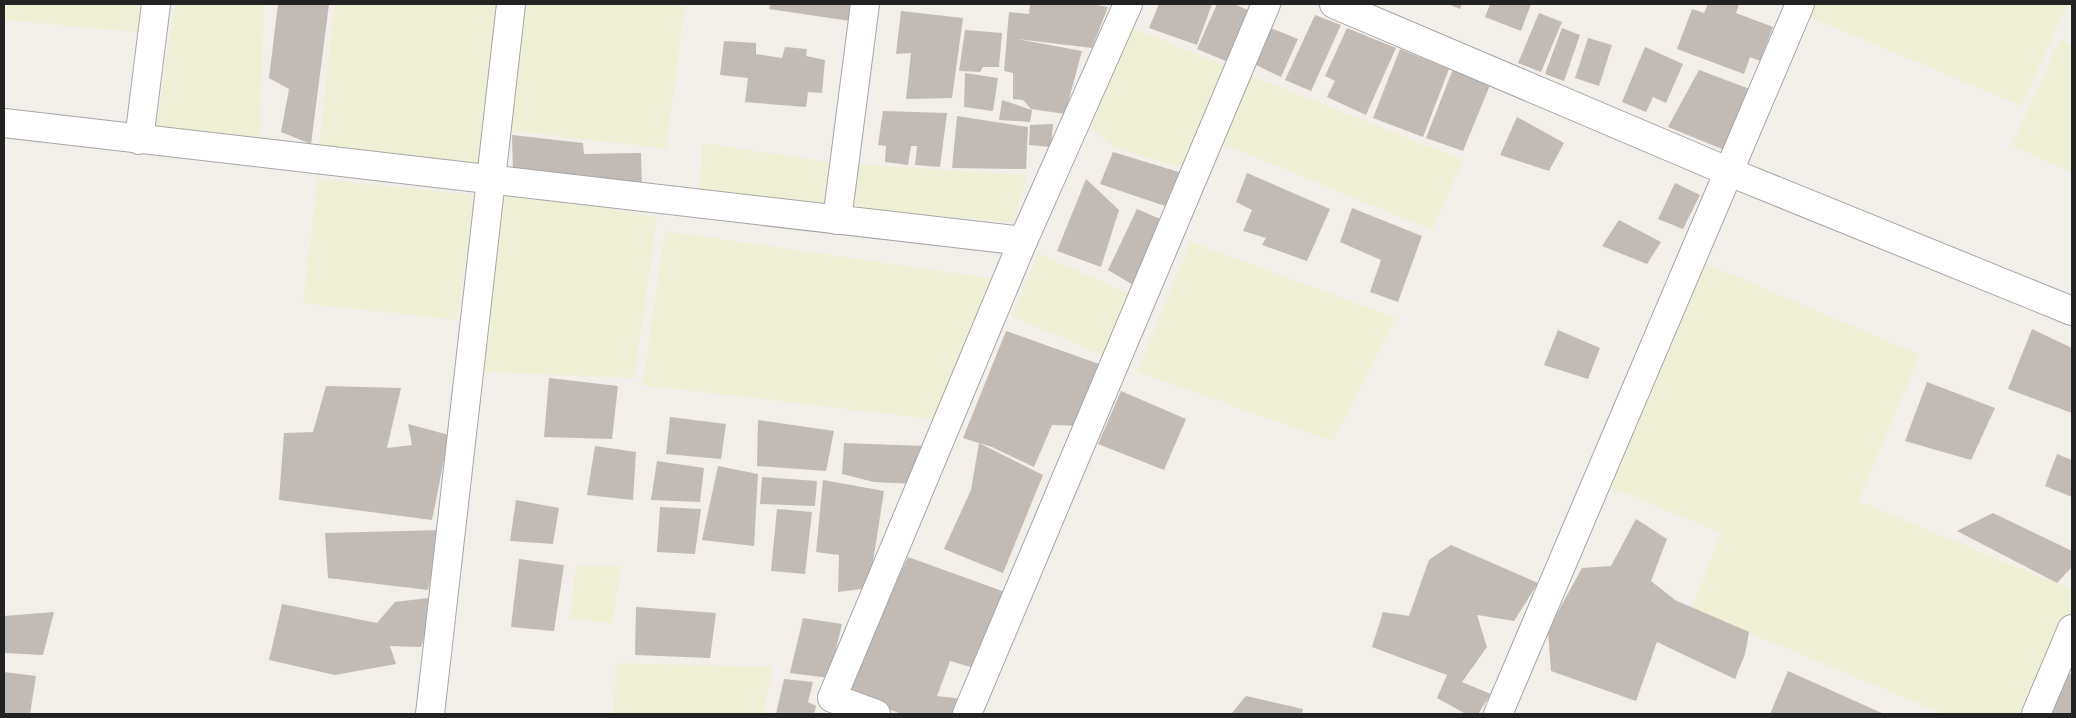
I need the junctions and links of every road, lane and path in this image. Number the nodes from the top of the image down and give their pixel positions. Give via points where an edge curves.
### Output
1 (156, 4) edge
2 (511, 4) edge
3 (865, 4) edge
4 (1128, 4) edge
5 (1266, 4) edge
6 (1334, 4) edge
7 (1800, 4) edge
8 (4, 123) edge
9 (139, 140) junction
10 (1727, 172) junction
11 (491, 179) junction
12 (837, 220) junction
13 (1023, 240) junction
14 (2072, 311) edge
15 (2072, 629) edge
16 (430, 714) edge
17 (876, 714) edge
18 (967, 714) edge
19 (1498, 714) edge
20 (2036, 714) edge

1 - 9 street
2 - 11 street
3 - 12 street
4 - 13 street
5 - 18 street
6 - 10 street
7 - 10 street
8 - 9 street
9 - 11 street
10 - 14 street
10 - 19 street
11 - 12 street
11 - 16 street
12 - 13 street
13 - 17 street via 832,698
15 - 20 street

